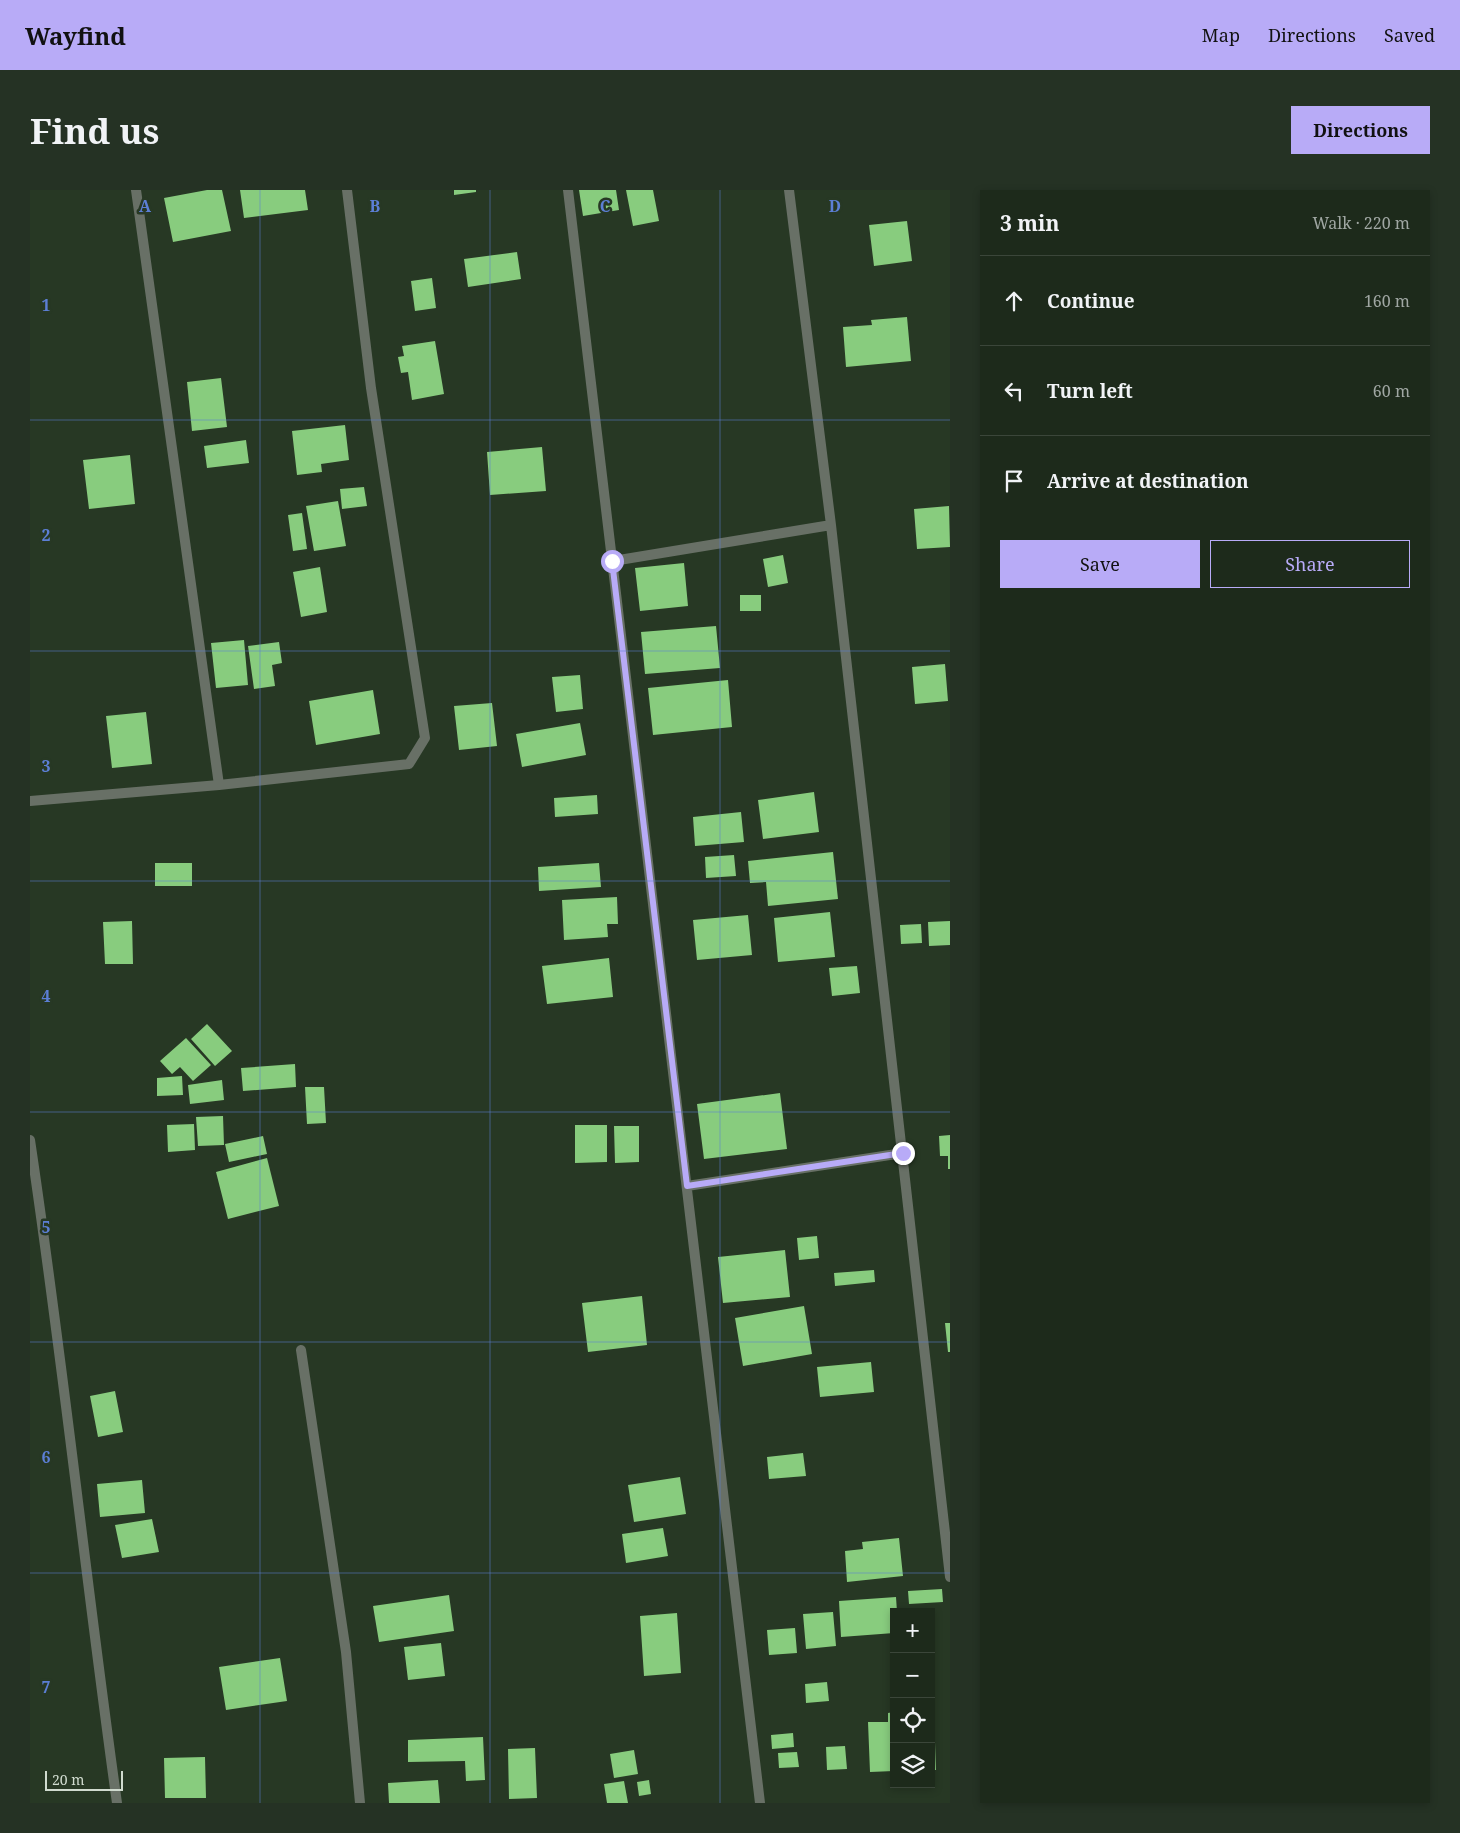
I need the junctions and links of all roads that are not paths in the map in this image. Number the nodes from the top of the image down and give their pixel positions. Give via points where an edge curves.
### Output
1 (136, 190) edge
2 (347, 190) edge
3 (568, 190) edge
4 (789, 190) edge
5 (831, 525) junction
6 (612, 561) junction
7 (219, 786) junction
8 (30, 801) edge
9 (30, 1140) edge
10 (903, 1153) junction
11 (687, 1186) junction
12 (301, 1350) dead end
13 (950, 1577) edge
14 (117, 1803) edge
15 (360, 1803) edge
16 (760, 1803) edge

1 - 7 street
2 - 7 street via 371,388 425,738 409,764
3 - 6 street
4 - 5 street
5 - 6 street
5 - 10 street
6 - 11 street
7 - 8 street
9 - 14 street via 52,1286
10 - 11 street
10 - 13 street
11 - 16 street
12 - 15 street via 346,1652

